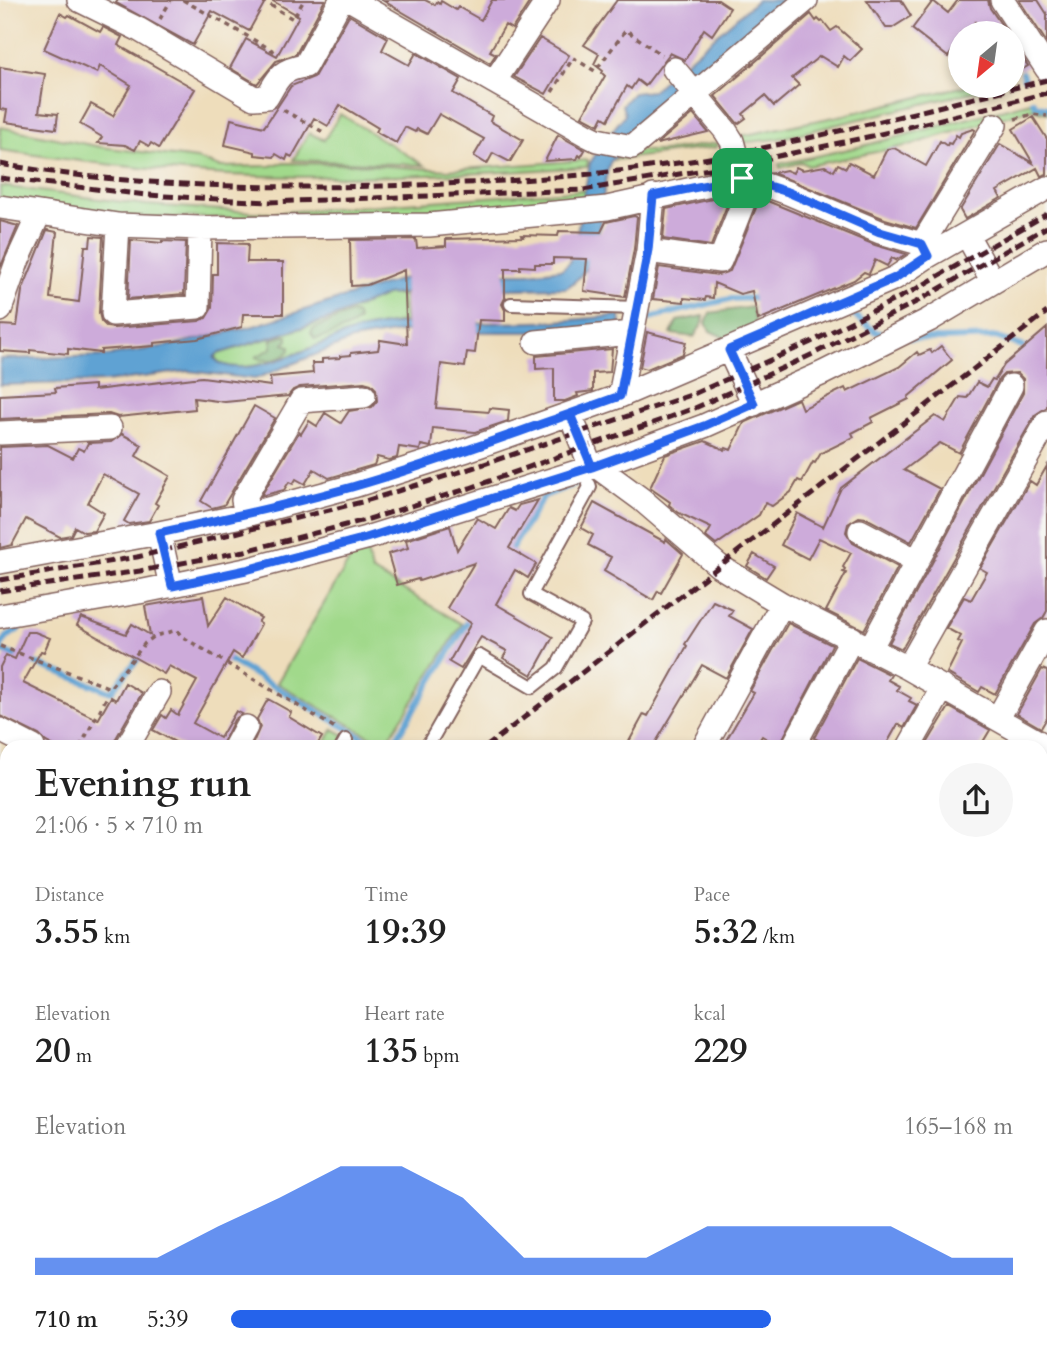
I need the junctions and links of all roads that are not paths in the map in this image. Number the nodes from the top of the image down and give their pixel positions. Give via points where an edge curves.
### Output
1 (341, 0) edge
2 (351, 0) edge
3 (548, 0) edge
4 (806, 0) edge
5 (1002, 0) edge
6 (86, 2) edge
7 (1047, 69) edge
8 (675, 70) road end
9 (495, 82) junction
10 (694, 90) junction
11 (995, 125) road end
12 (747, 179) junction
13 (1047, 188) edge
14 (653, 196) junction
15 (0, 207) edge
16 (39, 214) junction
17 (118, 225) junction
18 (200, 228) junction
19 (967, 234) junction
20 (648, 250) junction
21 (925, 250) junction
22 (1047, 250) edge
23 (993, 282) junction
24 (511, 304) dead end
25 (637, 308) junction
26 (0, 310) edge
27 (632, 333) junction
28 (536, 342) dead end
29 (729, 350) junction
30 (1011, 386) dead end
31 (364, 396) dead end
32 (620, 396) junction
33 (754, 404) junction
34 (570, 414) junction
35 (1047, 422) edge
36 (110, 428) dead end
37 (0, 433) edge
38 (592, 472) junction
39 (246, 514) junction
40 (859, 531) dead end
41 (159, 533) junction
42 (917, 561) junction
43 (0, 562) edge
44 (172, 586) junction
45 (782, 604) junction
46 (0, 615) edge
47 (1047, 631) edge
48 (867, 643) junction
49 (911, 663) junction
50 (943, 687) junction
51 (159, 692) dead end
52 (1001, 713) junction
53 (246, 727) dead end
54 (0, 730) edge
55 (19, 740) edge
56 (131, 740) edge
57 (239, 740) edge
58 (431, 740) edge
59 (708, 740) edge
60 (798, 740) edge
61 (913, 740) edge
62 (1038, 740) edge

1 - 6 street via 304,66 288,68 263,98 254,98
2 - 9 street
3 - 9 street
4 - 10 street
5 - 7 street
8 - 10 street
9 - 10 street via 587,135 628,146
10 - 12 street via 732,141
11 - 21 street
12 - 14 street
12 - 20 street via 720,261
12 - 21 street
13 - 19 street
14 - 18 street via 580,212 429,225
14 - 20 street
15 - 16 street
16 - 17 street
16 - 26 street
17 - 18 street
17 - 18 street via 113,314 198,307
19 - 21 street
19 - 23 street
20 - 25 street
21 - 29 street via 895,278
22 - 23 street
23 - 33 street via 897,336
24 - 25 lane
25 - 27 street
27 - 28 street
27 - 32 street
29 - 32 street
29 - 33 street
30 - 42 street
31 - 39 street via 300,401 243,500
32 - 34 street
33 - 38 street
34 - 38 street
34 - 39 street via 353,486
35 - 49 street
36 - 37 street
38 - 44 street via 366,538
38 - 45 street via 641,499 719,566
38 - 58 lane via 590,487 531,594 582,622 556,668 532,687 479,656
39 - 41 street
40 - 42 street
41 - 43 street
41 - 44 street
42 - 48 street
44 - 46 street
45 - 48 street
45 - 59 street
47 - 52 street
48 - 49 street
48 - 60 street
49 - 50 street
50 - 52 street
50 - 61 street
51 - 56 street
52 - 62 street
53 - 57 street
54 - 55 street

